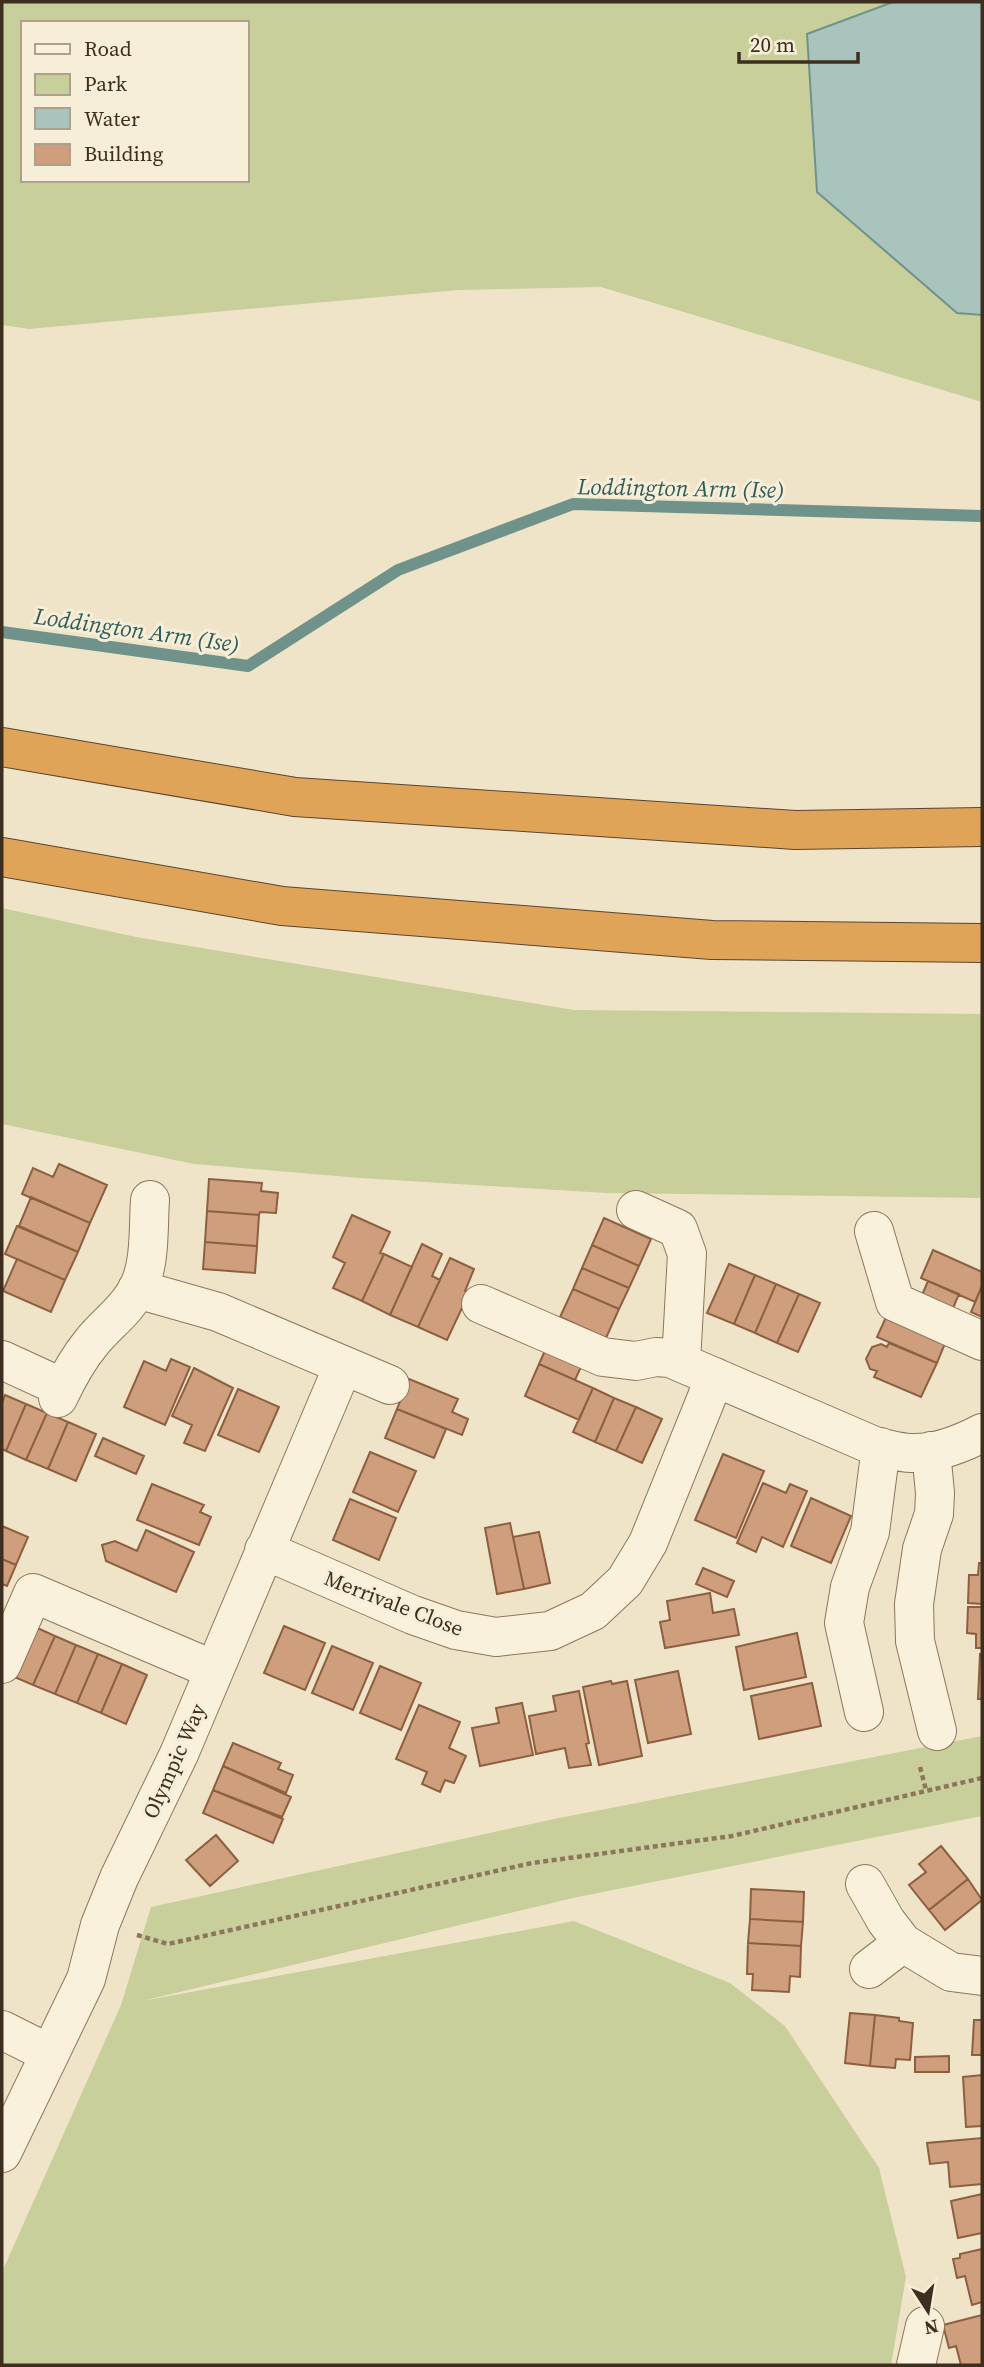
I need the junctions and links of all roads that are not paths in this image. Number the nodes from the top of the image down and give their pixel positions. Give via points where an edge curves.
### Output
1 (2, 747) edge
2 (982, 827) edge
3 (2, 857) edge
4 (982, 943) edge
5 (150, 1200) dead end
6 (636, 1210) dead end
7 (874, 1231) dead end
8 (137, 1289) junction
9 (481, 1304) dead end
10 (982, 1340) edge
11 (2, 1360) edge
12 (343, 1366) junction
13 (689, 1366) junction
14 (390, 1385) dead end
15 (982, 1433) edge
16 (881, 1447) junction
17 (931, 1451) junction
18 (264, 1550) junction
19 (2, 1664) edge
20 (214, 1670) junction
21 (864, 1712) dead end
22 (937, 1731) dead end
23 (865, 1884) dead end
24 (904, 1943) junction
25 (869, 1969) dead end
26 (982, 1976) edge
27 (2, 2029) edge
28 (50, 2054) junction
29 (2, 2153) edge
30 (925, 2326) dead end
31 (916, 2365) edge

1 - 2 highway via 295,797 795,830
3 - 4 highway via 295,907 712,940
5 - 8 street via 148,1244
6 - 13 street, Merrivale Close via 678,1229 687,1254
7 - 10 street via 895,1302
8 - 11 street via 122,1312 92,1341 60,1393
8 - 12 street via 218,1312
9 - 13 street via 603,1357 636,1361 656,1357
12 - 14 street
12 - 18 street, Olympic Way
13 - 16 street
13 - 18 street, Merrivale Close via 648,1543 625,1581 593,1611 550,1631 496,1637 456,1630
15 - 17 street
16 - 17 street via 911,1453
16 - 21 street via 870,1532 850,1587 844,1623
17 - 22 street via 934,1514 922,1549 914,1604 915,1641
18 - 20 street, Olympic Way
19 - 20 street via 33,1593
20 - 28 street, Olympic Way via 119,1878 86,1979
23 - 24 street
24 - 25 street
24 - 26 street via 951,1972
27 - 28 street
28 - 29 street, Olympic Way
30 - 31 street

